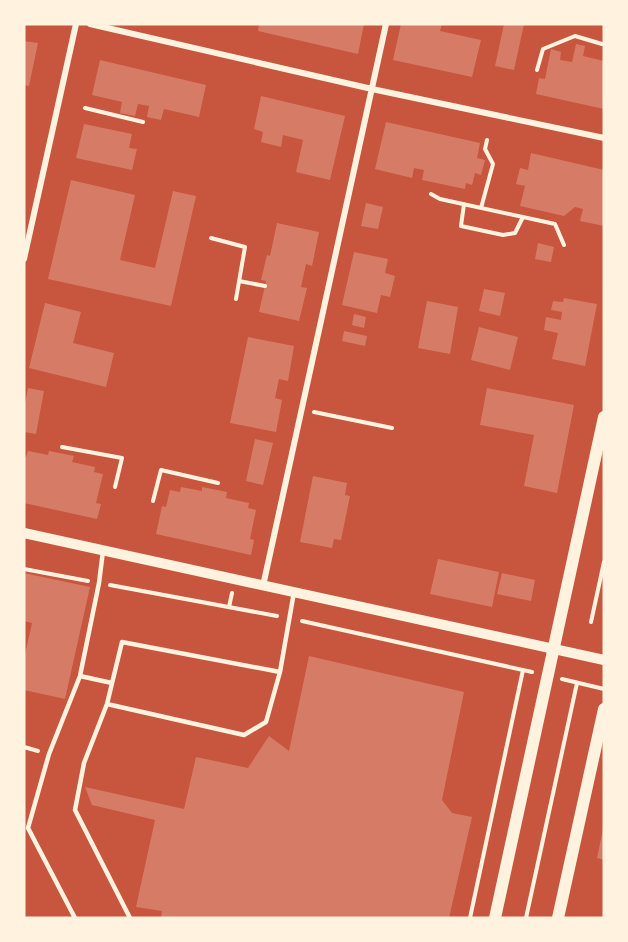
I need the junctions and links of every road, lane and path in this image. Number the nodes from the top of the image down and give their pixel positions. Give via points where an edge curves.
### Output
1 (76, 24) edge
2 (90, 24) edge
3 (386, 24) edge
4 (602, 44) dead end
5 (537, 70) dead end
6 (372, 88) junction
7 (85, 108) dead end
8 (143, 122) dead end
9 (604, 138) edge
10 (487, 140) dead end
11 (431, 194) dead end
12 (464, 204) junction
13 (481, 208) junction
14 (523, 217) junction
15 (211, 238) dead end
16 (564, 245) dead end
17 (24, 259) edge
18 (239, 281) junction
19 (265, 286) dead end
20 (236, 299) dead end
21 (302, 411) junction
22 (604, 417) edge
23 (392, 428) dead end
24 (62, 447) dead end
25 (218, 483) dead end
26 (115, 487) dead end
27 (153, 501) dead end
28 (24, 533) edge
29 (103, 550) junction
30 (604, 562) edge
31 (263, 586) junction
32 (294, 592) junction
33 (591, 622) dead end
34 (554, 649) junction
35 (604, 660) edge
36 (523, 670) dead end
37 (280, 672) junction
38 (80, 675) junction
39 (548, 676) junction
40 (577, 682) junction
41 (112, 683) junction
42 (604, 689) edge
43 (107, 704) junction
44 (604, 709) edge
45 (75, 918) edge
46 (130, 918) edge
47 (470, 918) edge
48 (495, 918) edge
49 (526, 918) edge
50 (558, 918) edge

1 - 17 street
2 - 6 street
3 - 6 street
4 - 5 path via 575,36 564,40 543,49
6 - 9 street
6 - 21 street
7 - 8 path
10 - 13 path via 485,149 493,164
11 - 12 path
12 - 13 path
12 - 14 path via 460,226 503,235 515,233
13 - 14 path
14 - 16 path via 555,224
15 - 18 path via 245,247
18 - 19 path
18 - 20 path
21 - 23 path
21 - 31 street
22 - 34 main road
24 - 26 path via 122,458
25 - 27 path via 162,470
28 - 29 street
29 - 31 street
29 - 38 lane
30 - 33 path
31 - 32 street
32 - 34 street
32 - 37 lane
34 - 35 street
34 - 39 main road
36 - 47 path
37 - 41 lane via 122,642
37 - 43 lane via 266,722 244,735
38 - 41 lane
38 - 45 lane via 49,754 28,828
39 - 40 path
39 - 48 main road
40 - 42 path
40 - 49 path
41 - 43 lane
43 - 46 lane via 84,763 75,810
44 - 50 main road

